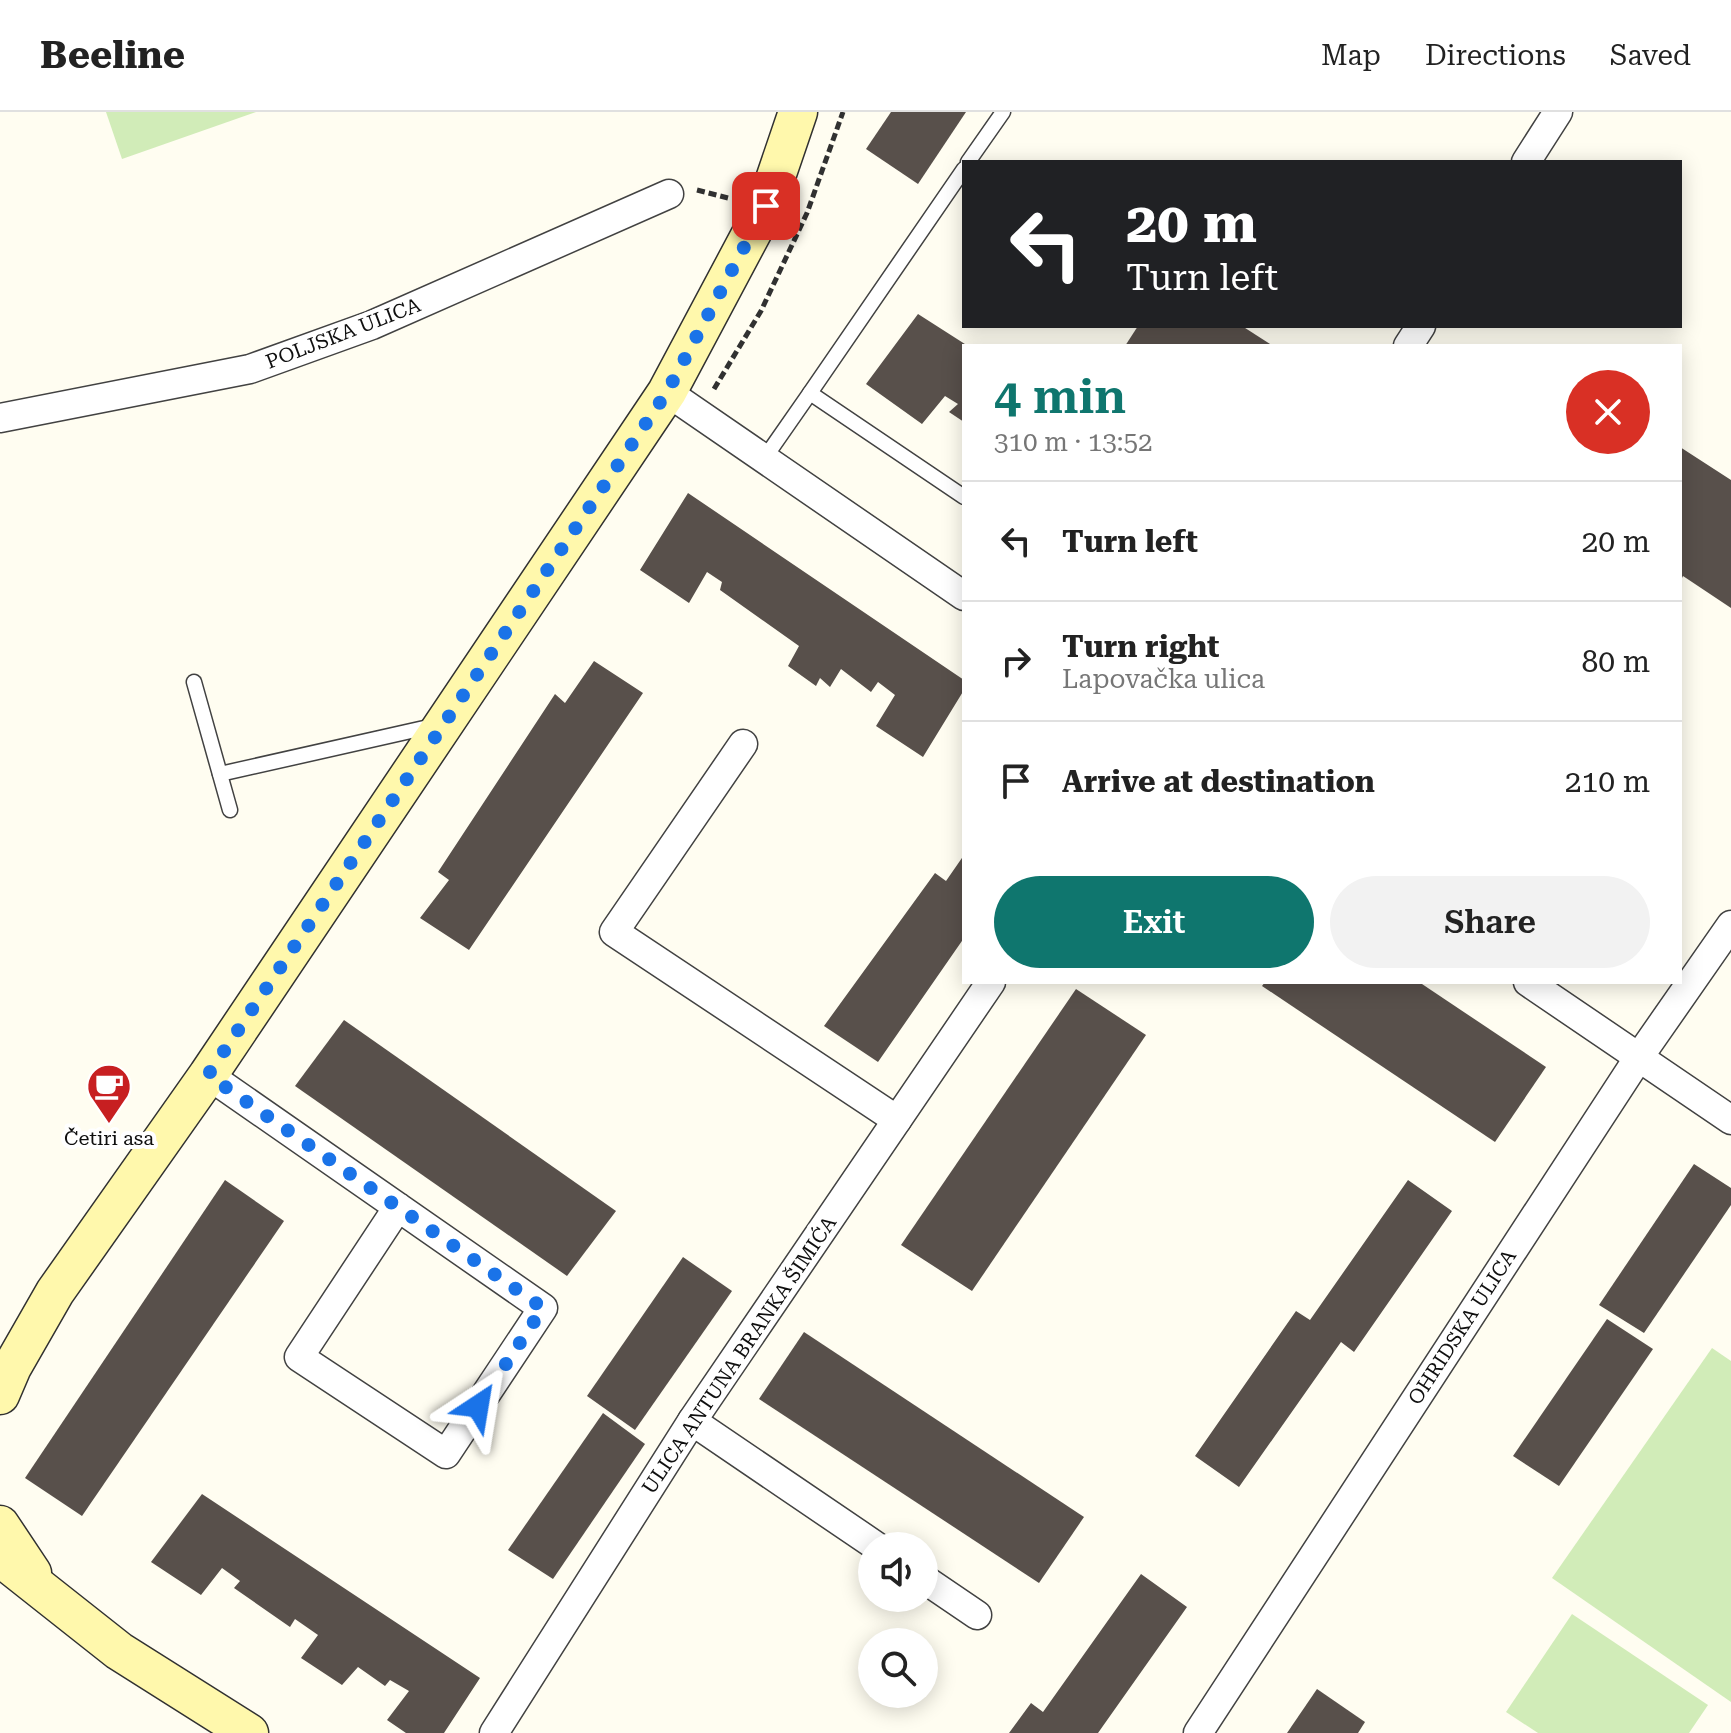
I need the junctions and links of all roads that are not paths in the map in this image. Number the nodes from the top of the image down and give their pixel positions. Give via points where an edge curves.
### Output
1 (798, 112) edge
2 (1003, 112) edge
3 (1558, 112) edge
4 (969, 160) edge
5 (1527, 160) edge
6 (962, 172) edge
7 (669, 194) dead end
8 (667, 392) junction
9 (810, 393) junction
10 (0, 418) edge
11 (764, 459) junction
12 (962, 496) edge
13 (962, 595) edge
14 (194, 682) dead end
15 (442, 724) junction
16 (743, 744) dead end
17 (220, 774) junction
18 (230, 810) dead end
19 (1731, 925) edge
20 (990, 984) edge
21 (1531, 984) edge
22 (1639, 1057) junction
23 (208, 1075) junction
24 (897, 1120) junction
25 (1731, 1120) edge
26 (398, 1207) junction
27 (55, 1292) junction
28 (0, 1337) edge
29 (0, 1395) edge
30 (692, 1421) junction
31 (0, 1525) edge
32 (858, 1534) edge
33 (0, 1557) edge
34 (938, 1589) edge
35 (46, 1591) junction
36 (977, 1615) dead end
37 (249, 1733) edge
38 (494, 1733) edge
39 (1198, 1733) edge

1 - 8 main road via 766,206
2 - 4 lane
3 - 5 street
6 - 9 lane
7 - 10 street, POLJSKA ULICA via 372,325 250,369
8 - 11 street
8 - 15 main road
9 - 11 lane
9 - 12 lane
11 - 13 street
14 - 17 lane
15 - 17 lane
15 - 23 main road
16 - 24 street via 614,932
17 - 18 lane
19 - 22 street, OHRIDSKA ULICA
20 - 24 street, ULICA ANTUNA BRANKA ŠIMIĆA
21 - 22 street
22 - 25 street
22 - 39 street, OHRIDSKA ULICA
23 - 26 street
23 - 27 main road
24 - 30 street, ULICA ANTUNA BRANKA ŠIMIĆA
26 - 26 street via 543,1308 446,1454 299,1357
27 - 28 main road
27 - 29 main road
30 - 32 street
30 - 38 street, ULICA ANTUNA BRANKA ŠIMIĆA
31 - 35 main road
33 - 35 main road
34 - 36 street
35 - 37 main road via 119,1651

